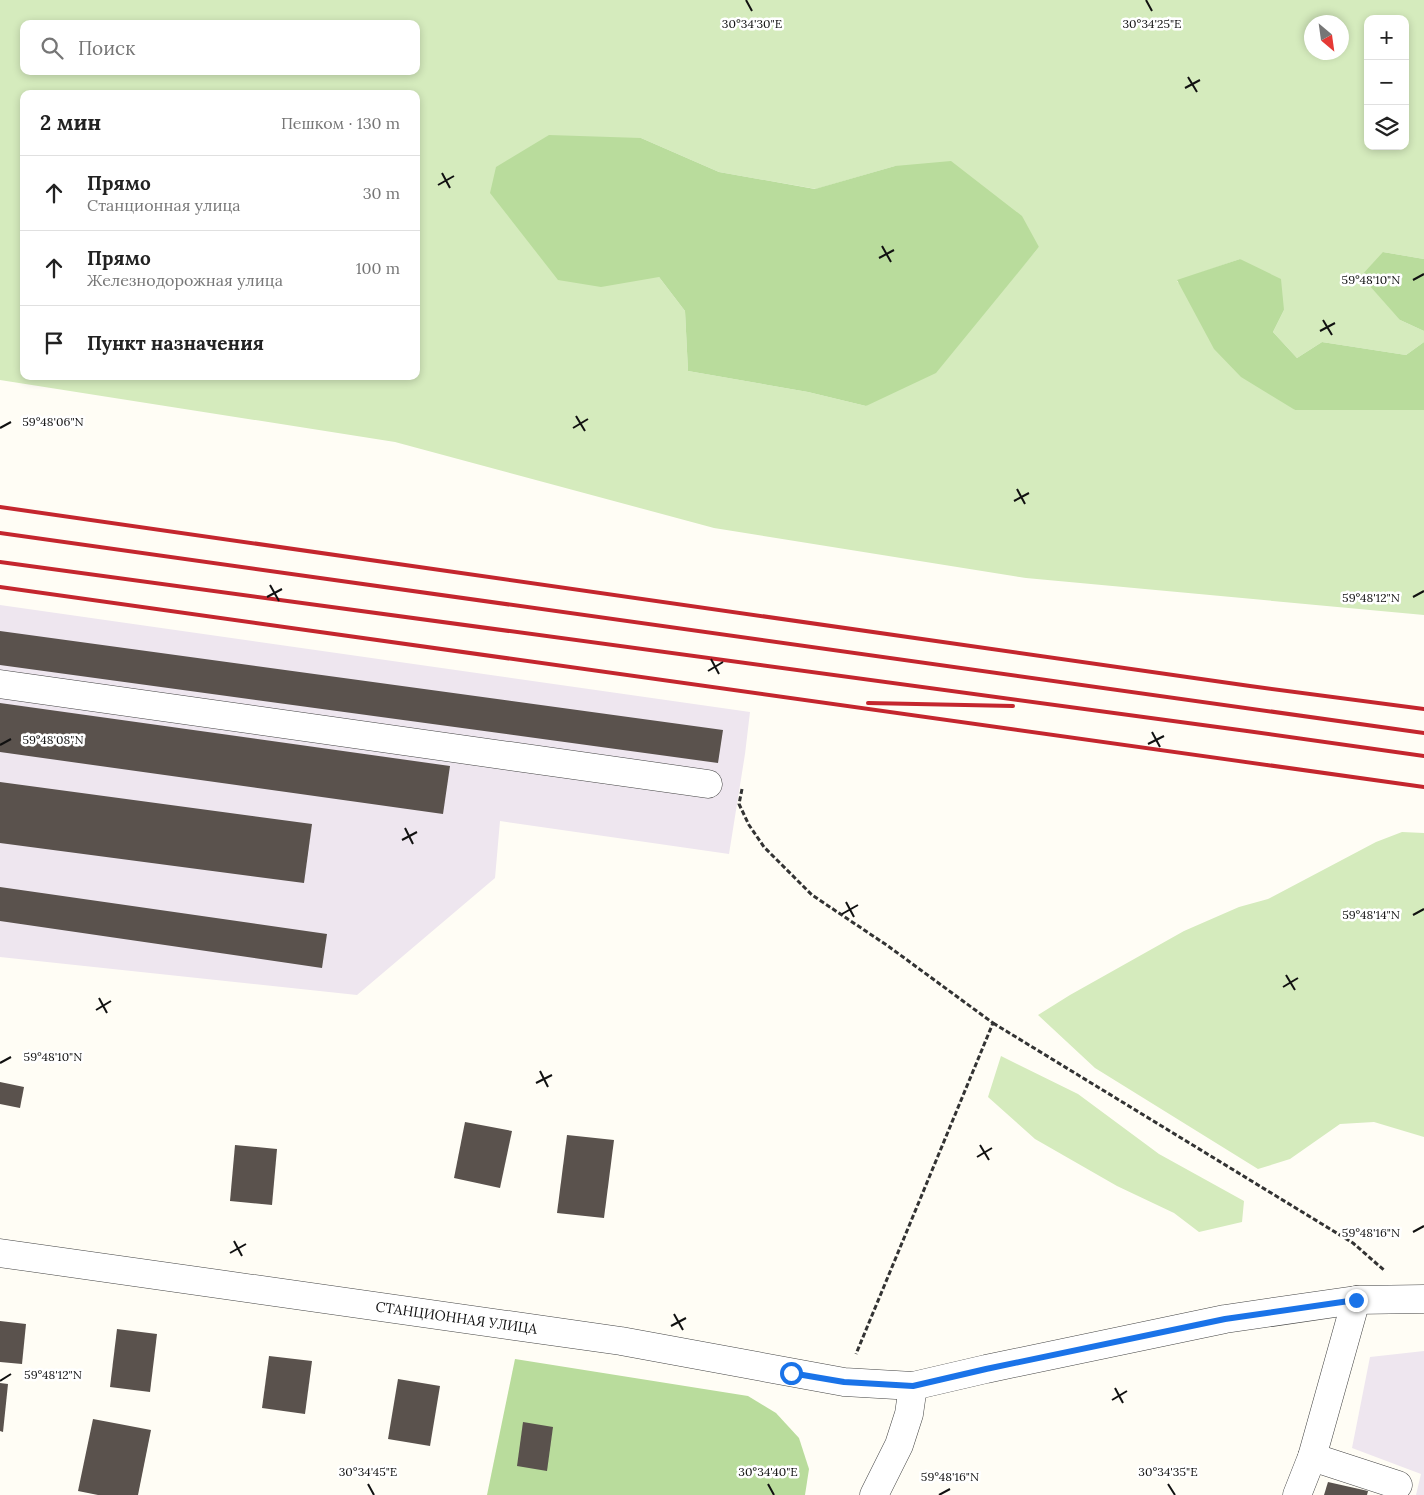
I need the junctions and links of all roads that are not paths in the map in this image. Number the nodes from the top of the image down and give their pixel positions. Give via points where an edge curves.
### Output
1 (0, 684) edge
2 (708, 784) dead end
3 (0, 1253) edge
4 (1421, 1299) edge
5 (1356, 1300) junction
6 (913, 1386) junction
7 (1312, 1457) junction
8 (1398, 1486) dead end
9 (874, 1495) edge
10 (1297, 1495) edge

1 - 2 street
3 - 6 street, СТАНЦИОННАЯ УЛИЦА via 620,1341 844,1382
4 - 5 street, СТАНЦИОННАЯ УЛИЦА
5 - 6 street, СТАНЦИОННАЯ УЛИЦА via 1225,1319
5 - 7 street
6 - 9 street via 909,1414 899,1445
7 - 8 street
7 - 10 street

